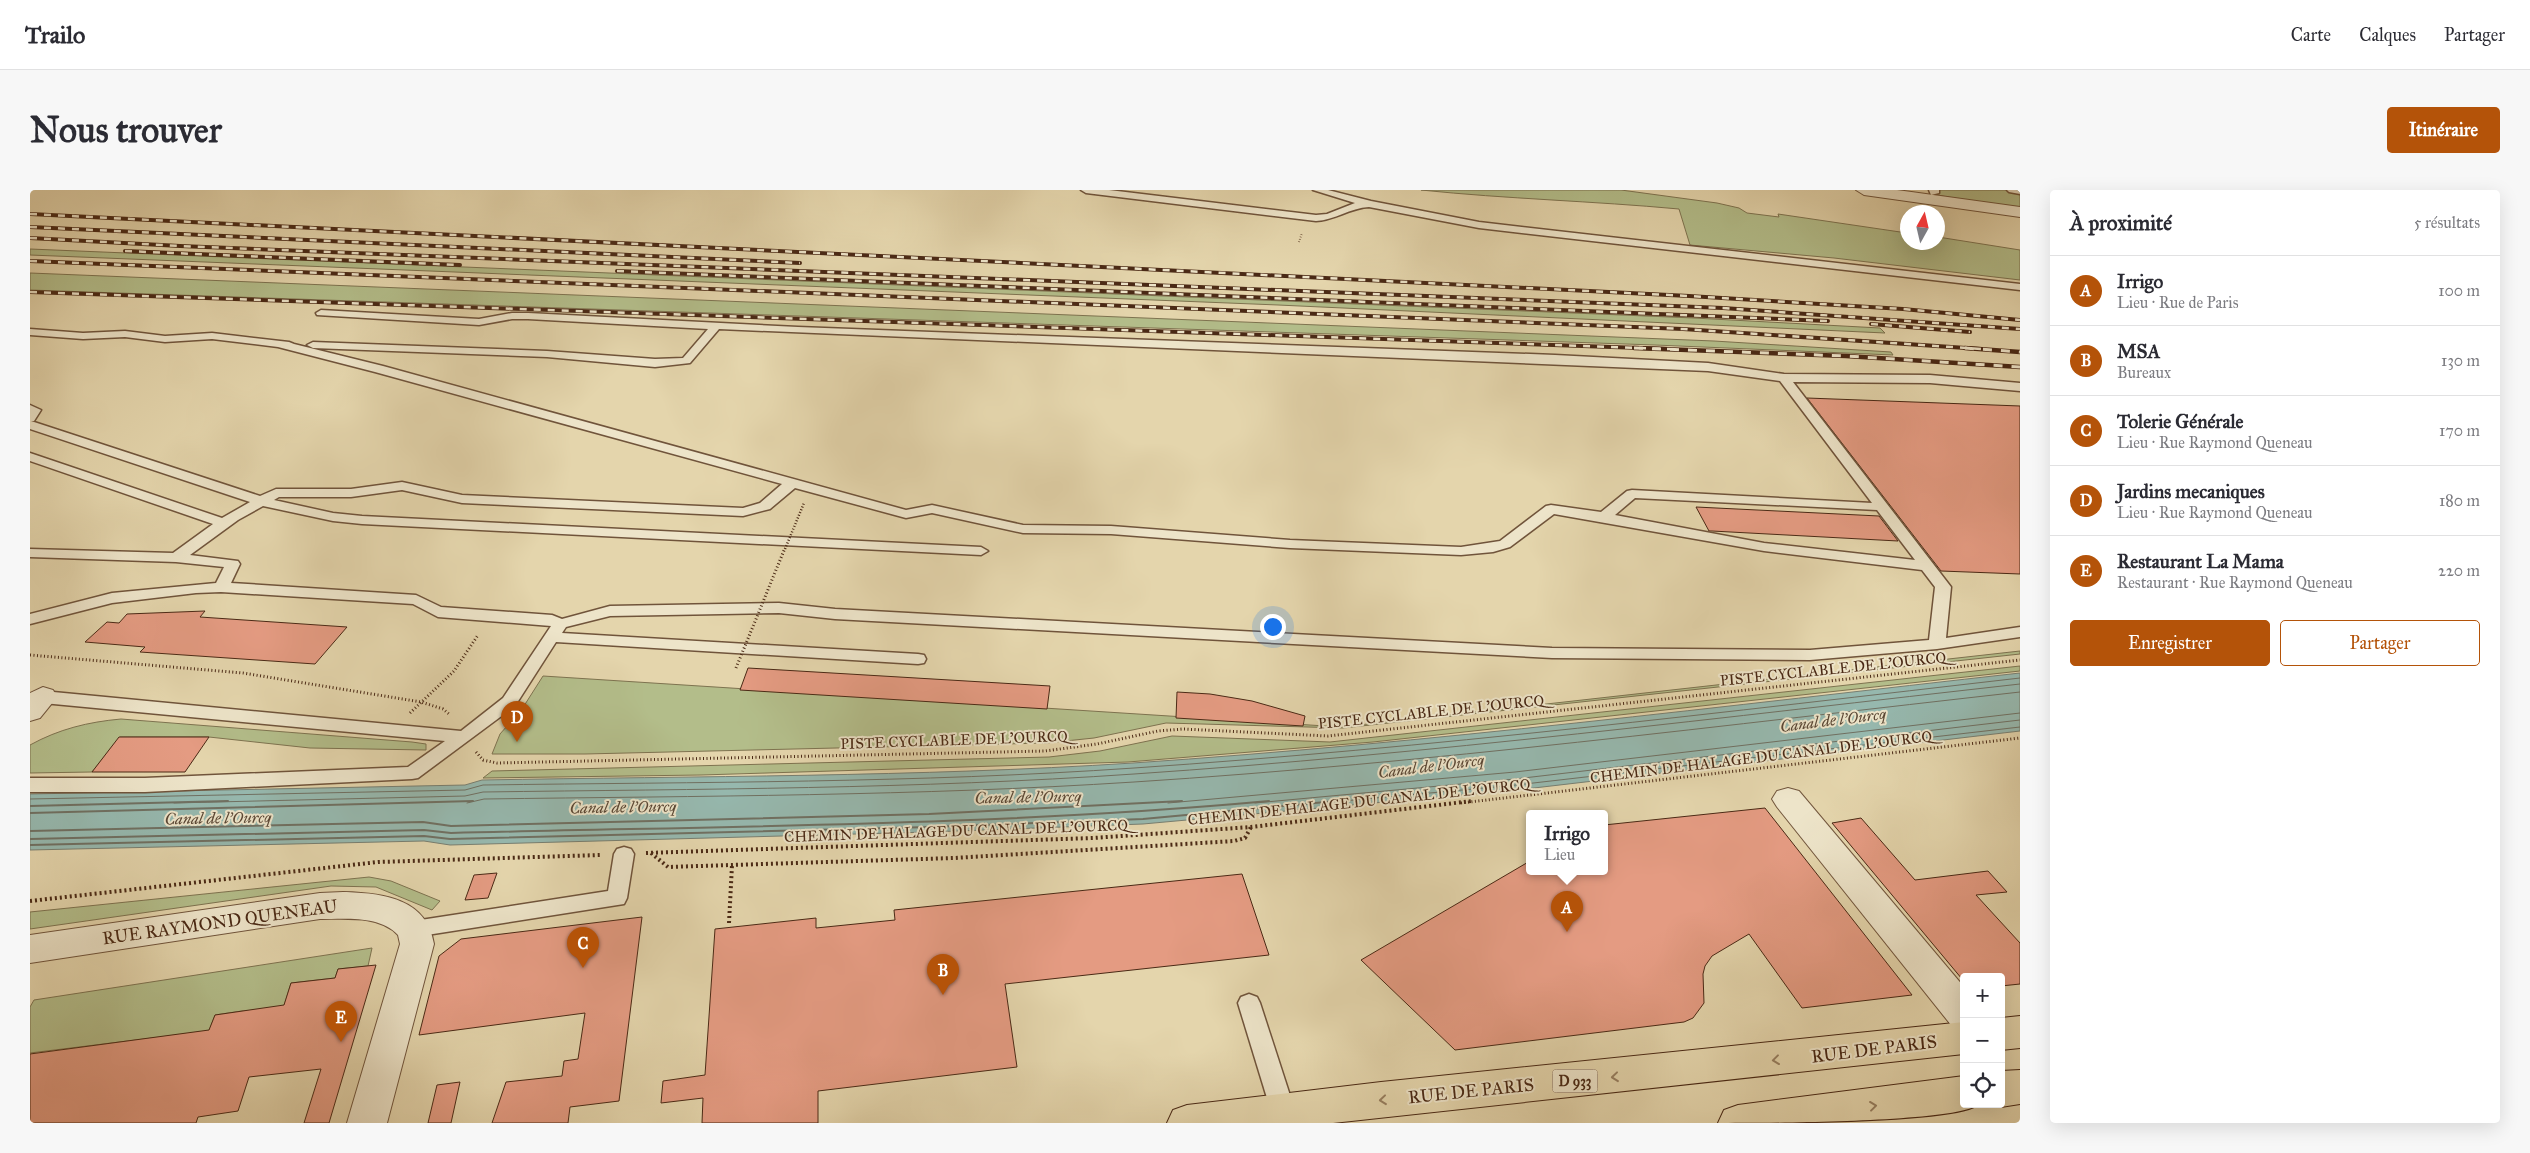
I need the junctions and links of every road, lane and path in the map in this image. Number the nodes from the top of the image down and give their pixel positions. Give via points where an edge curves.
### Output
1 (1086, 190) edge
2 (1318, 190) edge
3 (1864, 190) edge
4 (2012, 190) edge
5 (2020, 191) edge
6 (1370, 204) junction
7 (2020, 212) edge
8 (2020, 287) edge
9 (321, 314) dead end
10 (716, 326) junction
11 (30, 332) edge
12 (280, 344) junction
13 (1784, 378) junction
14 (2020, 387) edge
15 (30, 408) edge
16 (30, 418) edge
17 (30, 425) edge
18 (30, 457) edge
19 (793, 482) junction
20 (261, 501) junction
21 (804, 503) dead end
22 (1873, 506) dead end
23 (1604, 517) junction
24 (223, 523) junction
25 (981, 551) dead end
26 (30, 553) edge
27 (176, 558) junction
28 (1926, 566) junction
29 (221, 587) junction
30 (30, 619) edge
31 (556, 631) junction
32 (2020, 632) edge
33 (1937, 644) junction
34 (469, 649) dead end
35 (30, 655) edge
36 (918, 659) dead end
37 (2020, 660) edge
38 (736, 668) dead end
39 (34, 701) edge
40 (421, 702) junction
41 (414, 709) dead end
42 (464, 737) junction
43 (2020, 738) edge
44 (30, 785) edge
45 (1788, 799) dead end
46 (1251, 826) junction
47 (651, 852) junction
48 (624, 854) junction
49 (732, 865) junction
50 (30, 901) edge
51 (729, 924) dead end
52 (414, 929) junction
53 (30, 949) edge
54 (1249, 1003) dead end
55 (1960, 1009) edge
56 (2020, 1032) edge
57 (2005, 1034) edge
58 (1960, 1038) edge
59 (2020, 1087) edge
60 (2005, 1089) edge
61 (1960, 1095) edge
62 (1283, 1111) junction
63 (367, 1123) edge
64 (1187, 1123) edge
65 (1738, 1123) edge

1 - 6 lane via 1316,218 1331,218 1352,205
2 - 6 lane
3 - 7 street
4 - 5 lane
6 - 8 lane via 1564,236
9 - 10 lane via 479,322 528,316
10 - 12 lane via 686,361 655,363 547,354
10 - 13 lane via 1555,358 1708,368
11 - 12 lane via 82,336 125,334 165,339 212,336
12 - 19 lane
13 - 14 lane via 1930,379
13 - 28 lane
15 - 16 lane via 35,410
17 - 20 lane
18 - 24 lane
19 - 20 lane via 765,506 743,512 462,499 402,486 351,493 276,493
19 - 23 lane via 906,514 932,509 1023,529 1103,529 1409,550 1493,548 1505,544 1551,509
20 - 24 lane
20 - 25 lane via 362,520
21 - 38 path, bridge
22 - 23 lane via 1632,494
23 - 28 lane via 1764,547
24 - 27 lane
26 - 27 lane
27 - 29 lane via 232,564
28 - 33 lane via 1944,592
29 - 30 lane via 112,598
29 - 31 lane via 416,600 438,612 552,620
31 - 33 lane via 610,611 779,608 835,614 1552,654 1810,655
31 - 36 lane
31 - 42 lane via 509,702
32 - 33 lane
34 - 40 path via 454,671
35 - 40 path, PISTE CYCLABLE DE L'OURCQ via 242,673
37 - 42 path, PISTE CYCLABLE DE L'OURCQ via 1328,736 1183,729 1045,751 497,763 480,757
39 - 42 lane
40 - 41 path
40 - 42 path, PISTE CYCLABLE DE L'OURCQ via 443,709 453,718
42 - 44 lane via 412,773 145,785
43 - 46 path, CHEMIN DE HALAGE DU CANAL DE L'OURCQ
45 - 55 street
46 - 47 path, CHEMIN DE HALAGE DU CANAL DE L'OURCQ via 1073,839
46 - 49 path via 1245,838 1234,841 954,858
47 - 48 path, CHEMIN DE HALAGE DU CANAL DE L'OURCQ
47 - 49 path via 668,867
48 - 50 path, CHEMIN DE HALAGE DU CANAL DE L'OURCQ via 378,862
48 - 52 lane via 617,898
49 - 51 path
52 - 53 street, RUE RAYMOND QUENEAU via 386,912 358,905 320,906
52 - 63 street via 417,944
54 - 62 lane
56 - 57 main road
58 -> 62 main road, RUE DE PARIS / D 933
59 - 60 main road
65 -> 61 main road
62 - 64 main road, RUE DE PARIS / D 933

